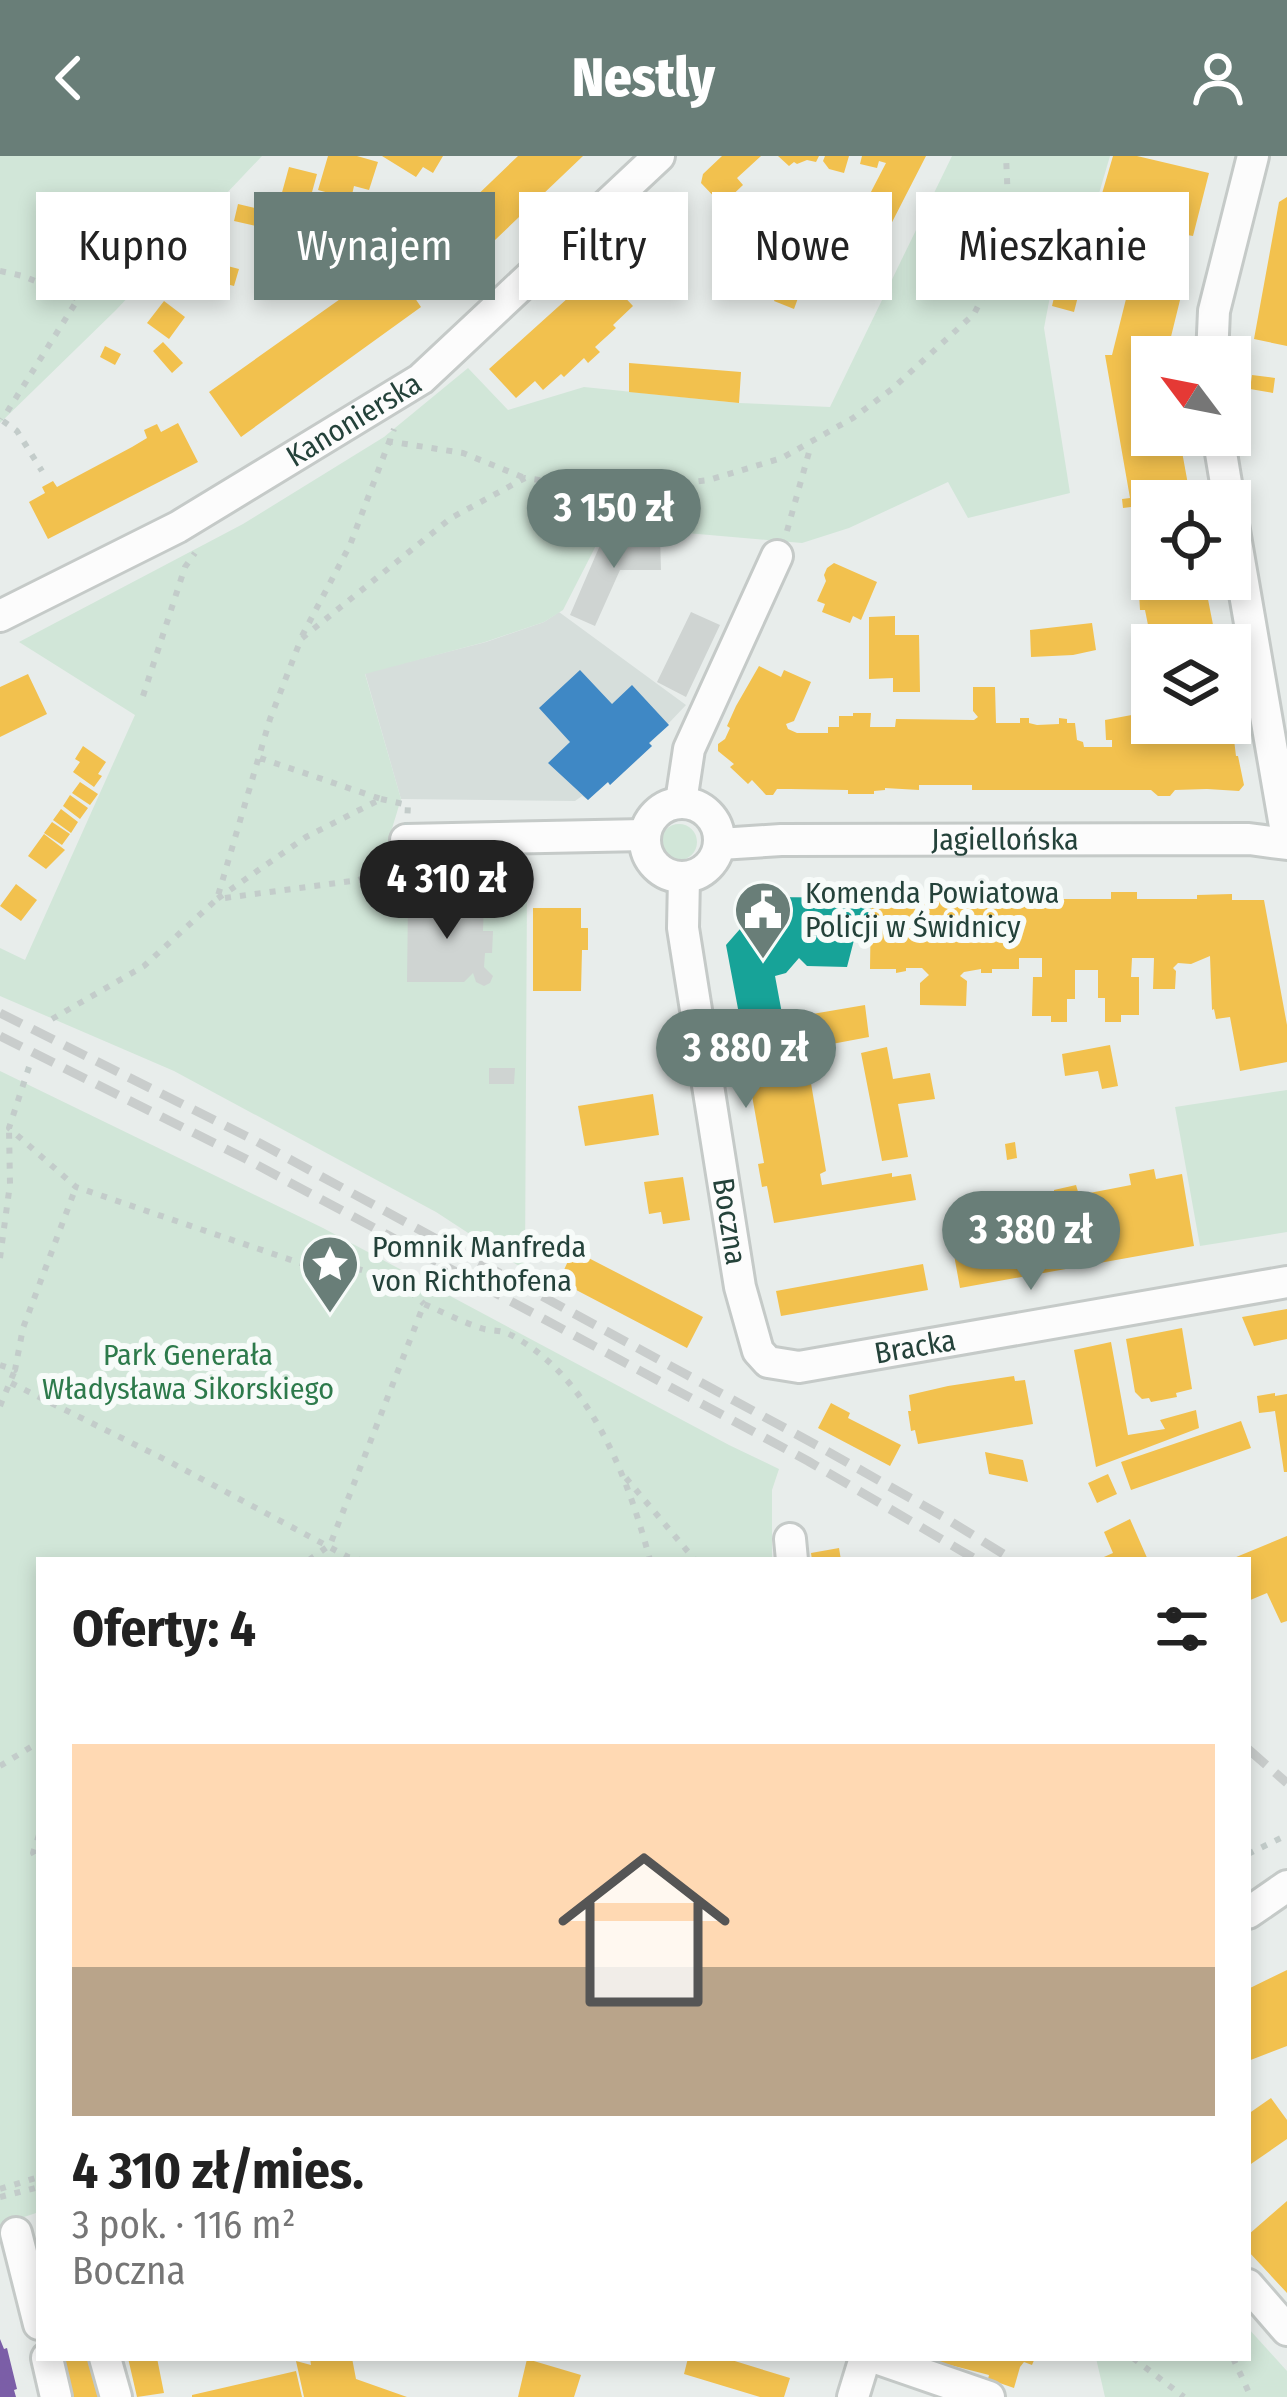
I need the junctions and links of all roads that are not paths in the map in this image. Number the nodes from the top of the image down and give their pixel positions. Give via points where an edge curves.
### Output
1 (659, 156) edge
2 (1253, 156) edge
3 (1213, 336) edge
4 (783, 542) road end
5 (1246, 600) edge
6 (0, 616) edge
7 (681, 802) junction
8 (645, 835) junction
9 (1287, 841) edge
10 (720, 844) junction
11 (397, 852) road end
12 (684, 877) junction
13 (1287, 1282) edge
14 (758, 1351) joint
15 (1287, 1884) edge
16 (1251, 1897) edge
17 (1251, 1911) edge
18 (18, 2232) edge
19 (1251, 2288) edge
20 (36, 2311) edge
21 (1287, 2330) edge
22 (48, 2361) edge
23 (106, 2361) edge
24 (864, 2361) edge
25 (885, 2361) edge
26 (56, 2397) edge
27 (116, 2397) edge
28 (853, 2397) edge
29 (989, 2397) edge

1 - 6 street, Kanonierska via 421,379 178,527
2 - 3 street
4 - 7 street via 689,749
5 - 9 street
7 - 8 street via 657,812
7 - 10 street via 705,809
8 - 11 street
8 - 12 street via 660,870
9 - 10 street, Jagiellońska
10 - 12 street via 708,867
12 - 14 street, Boczna via 683,928 740,1287
13 - 14 street, Bracka via 799,1367 767,1362
15 - 16 street
15 - 17 street
18 - 20 street
19 - 21 street
22 - 26 street
23 - 27 street
24 - 28 street
25 - 29 street

